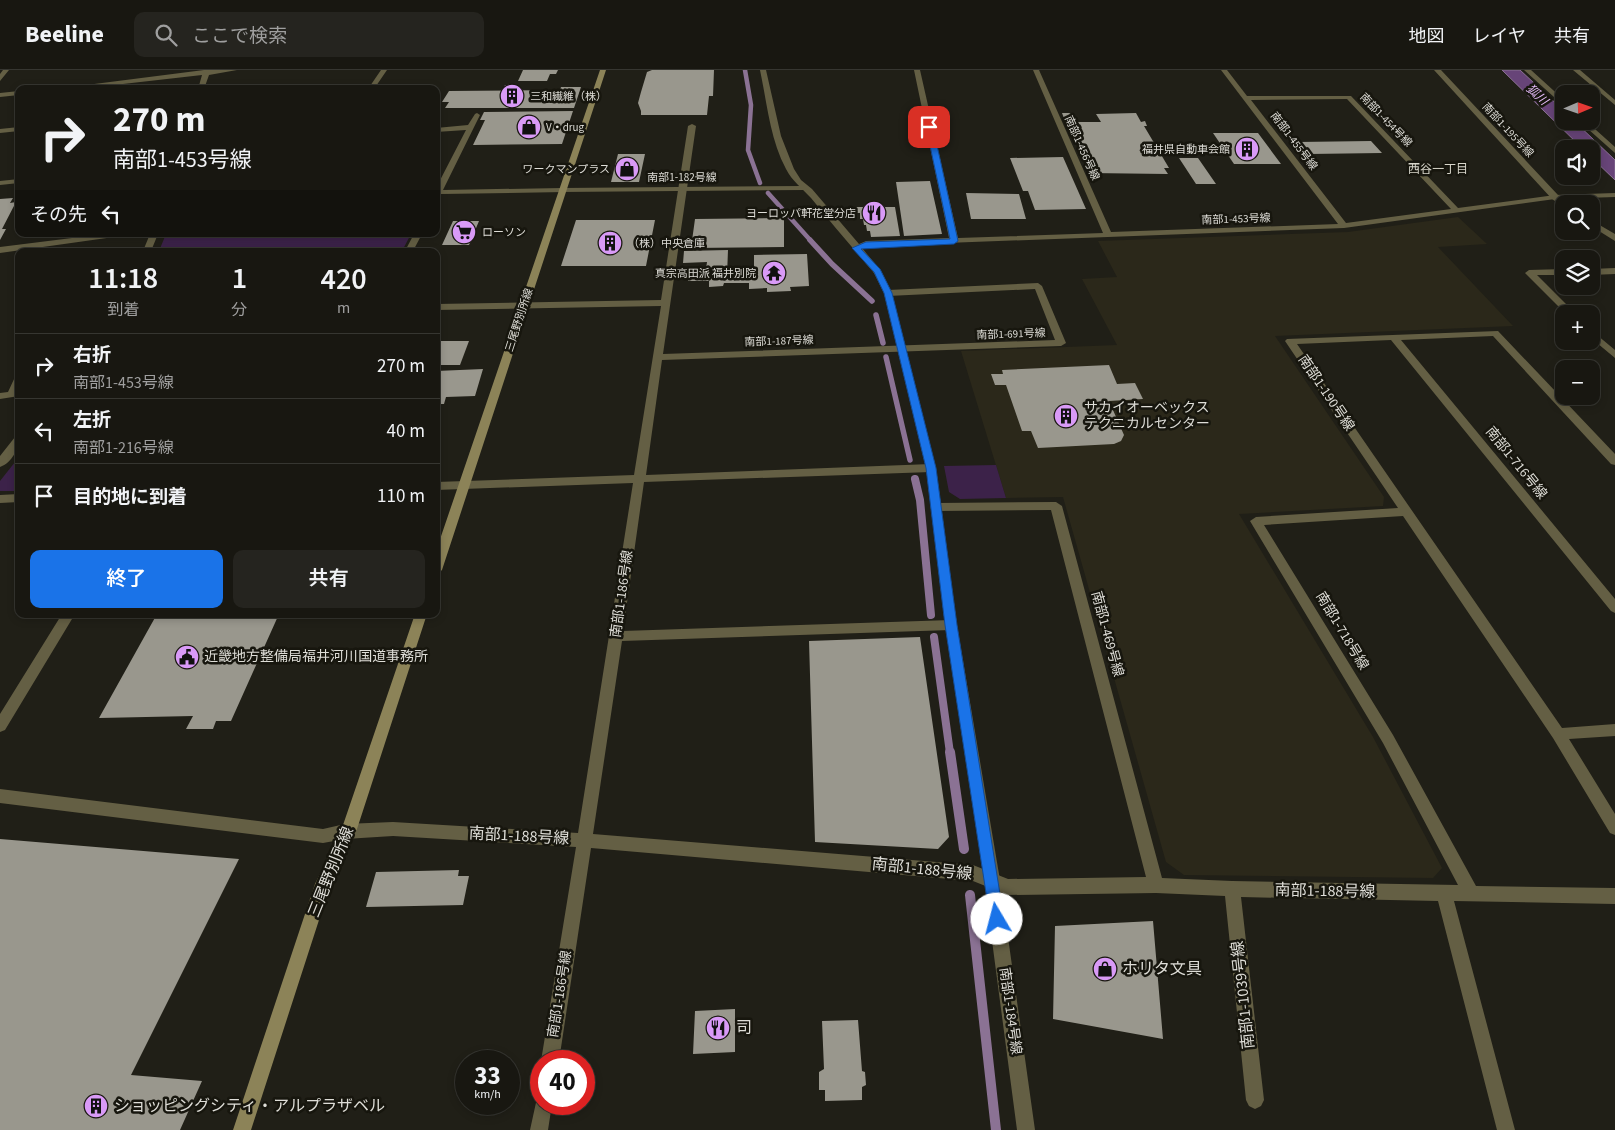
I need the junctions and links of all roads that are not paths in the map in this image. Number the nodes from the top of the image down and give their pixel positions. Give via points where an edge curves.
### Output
1 (6, 70) edge
2 (234, 70) edge
3 (384, 70) edge
4 (603, 70) edge
5 (764, 70) edge
6 (917, 70) edge
7 (1036, 70) edge
8 (1224, 70) edge
9 (1437, 70) edge
10 (1527, 70) edge
11 (1576, 70) edge
12 (206, 72) edge
13 (0, 79) edge
14 (93, 85) edge
15 (202, 85) edge
16 (374, 85) edge
17 (15, 93) edge
18 (0, 95) edge
19 (1555, 96) edge
20 (1615, 96) edge
21 (1607, 97) junction
22 (1247, 98) junction
23 (1615, 104) edge
24 (477, 115) dead end
25 (692, 126) dead end
26 (471, 127) junction
27 (15, 129) edge
28 (440, 130) edge
29 (1592, 130) edge
30 (0, 131) edge
31 (1615, 151) edge
32 (15, 181) edge
33 (0, 183) edge
34 (440, 187) edge
35 (683, 188) junction
36 (803, 188) junction
37 (562, 190) junction
38 (440, 193) edge
39 (1615, 195) edge
40 (1600, 196) edge
41 (1555, 197) joint
42 (1456, 210) junction
43 (1344, 226) junction
44 (1600, 228) edge
45 (1108, 234) junction
46 (98, 237) edge
47 (1615, 238) edge
48 (84, 239) junction
49 (954, 241) junction
50 (15, 248) edge
51 (15, 248) edge
52 (80, 248) edge
53 (856, 248) junction
54 (0, 250) edge
55 (1602, 271) joint
56 (1615, 271) edge
57 (1555, 272) edge
58 (1615, 280) edge
59 (888, 293) junction
60 (665, 303) junction
61 (524, 305) junction
62 (1563, 305) edge
63 (440, 307) edge
64 (1394, 337) junction
65 (1600, 341) edge
66 (901, 350) junction
67 (1615, 355) edge
68 (657, 357) junction
69 (15, 394) edge
70 (0, 396) edge
71 (15, 445) edge
72 (1615, 461) edge
73 (0, 463) edge
74 (931, 468) junction
75 (640, 478) junction
76 (465, 485) junction
77 (440, 486) edge
78 (15, 498) edge
79 (0, 499) edge
80 (938, 507) junction
81 (1408, 512) junction
82 (440, 558) edge
83 (1615, 608) edge
84 (67, 618) edge
85 (421, 618) edge
86 (951, 625) junction
87 (616, 636) junction
88 (0, 726) edge
89 (1615, 730) edge
90 (1558, 734) junction
91 (0, 796) edge
92 (1615, 828) edge
93 (349, 829) junction
94 (583, 840) junction
95 (992, 880) junction
96 (1156, 885) junction
97 (1232, 889) junction
98 (1444, 893) junction
99 (1471, 893) junction
100 (1615, 896) edge
101 (552, 1050) edge
102 (1255, 1100) dead end
103 (541, 1115) edge
104 (242, 1130) edge
105 (539, 1130) edge
106 (1026, 1130) edge
107 (1506, 1130) edge

1 - 13 street
2 - 12 street
3 - 16 street
4 - 37 main road, 三尾野別所線
5 - 36 street, 南部1-184号線 via 782,152
6 - 49 street
7 - 45 street, 南部1-456号線
8 - 22 street, 南部1-455号線
9 - 41 street, 南部1-195号線
10 - 19 street
11 - 21 street
12 - 14 street
12 - 15 street
17 - 18 street
20 - 21 street
21 - 23 street
22 - 42 street, 南部1-454号線 via 1349,97
22 - 43 street, 南部1-455号線
24 - 26 street
25 - 35 street, 南部1-186号線
26 - 28 street
26 - 34 street
27 - 30 street
29 - 31 street
32 - 33 street
35 - 36 street, 南部1-182号線
35 - 37 street, 南部1-182号線
35 - 60 street, 南部1-186号線
36 - 53 street, 南部1-184号線 via 809,191
37 - 38 street, 南部1-182号線
37 - 61 main road, 三尾野別所線
39 - 40 street, 南部1-453号線
41 - 42 street, 南部1-453号線
42 - 43 street, 南部1-453号線
43 - 45 street, 南部1-453号線
44 - 47 street
45 - 49 street, 南部1-453号線
46 - 48 street
48 - 50 street
48 - 52 street
49 - 53 street, 南部1-453号線 via 866,244
51 - 54 street
53 - 59 street, 南部1-184号線 via 877,271
55 - 56 street
55 - 58 street
57 - 62 street via 1529,273
59 - 66 street, 南部1-184号線
59 - 66 street, 南部1-691号線 via 1038,286 1061,343
60 - 61 street
60 - 68 street, 南部1-186号線
61 - 63 street
61 - 76 main road, 三尾野別所線
64 - 72 street, 南部1-190号線 via 1495,333
64 - 81 street, 南部1-190号線 via 1290,341
64 - 83 street, 南部1-716号線
65 - 67 street
66 - 68 street, 南部1-187号線
66 - 74 street, 南部1-184号線
68 - 75 street, 南部1-186号線
69 - 70 street
71 - 73 street
74 - 75 street
74 - 80 street, 南部1-184号線
75 - 76 street
75 - 87 street, 南部1-186号線
76 - 77 street
76 - 82 main road, 三尾野別所線
78 - 79 street
80 - 86 street, 南部1-184号線
80 - 96 street, 南部1-469号線 via 1056,506
81 - 90 street, 南部1-190号線
81 - 99 street, 南部1-718号線 via 1256,521 1388,739
84 - 88 street
85 - 93 main road, 三尾野別所線
86 - 87 street
86 - 95 street, 南部1-184号線
87 - 94 street, 南部1-186号線
89 - 90 street
90 - 92 street, 南部1-190号線
91 - 93 street, 南部1-188号線 via 323,836
93 - 94 street, 南部1-188号線
93 - 104 main road, 三尾野別所線 via 323,884
94 - 95 street, 南部1-188号線 via 973,872
94 - 101 street, 南部1-186号線
95 - 96 street, 南部1-188号線 via 1008,887
95 - 106 street, 南部1-184号線
96 - 97 street, 南部1-188号線
97 - 98 street, 南部1-188号線
97 - 102 street, 南部1-1039号線
98 - 99 street, 南部1-188号線
98 - 107 street
99 - 100 street, 南部1-188号線
103 - 105 street

